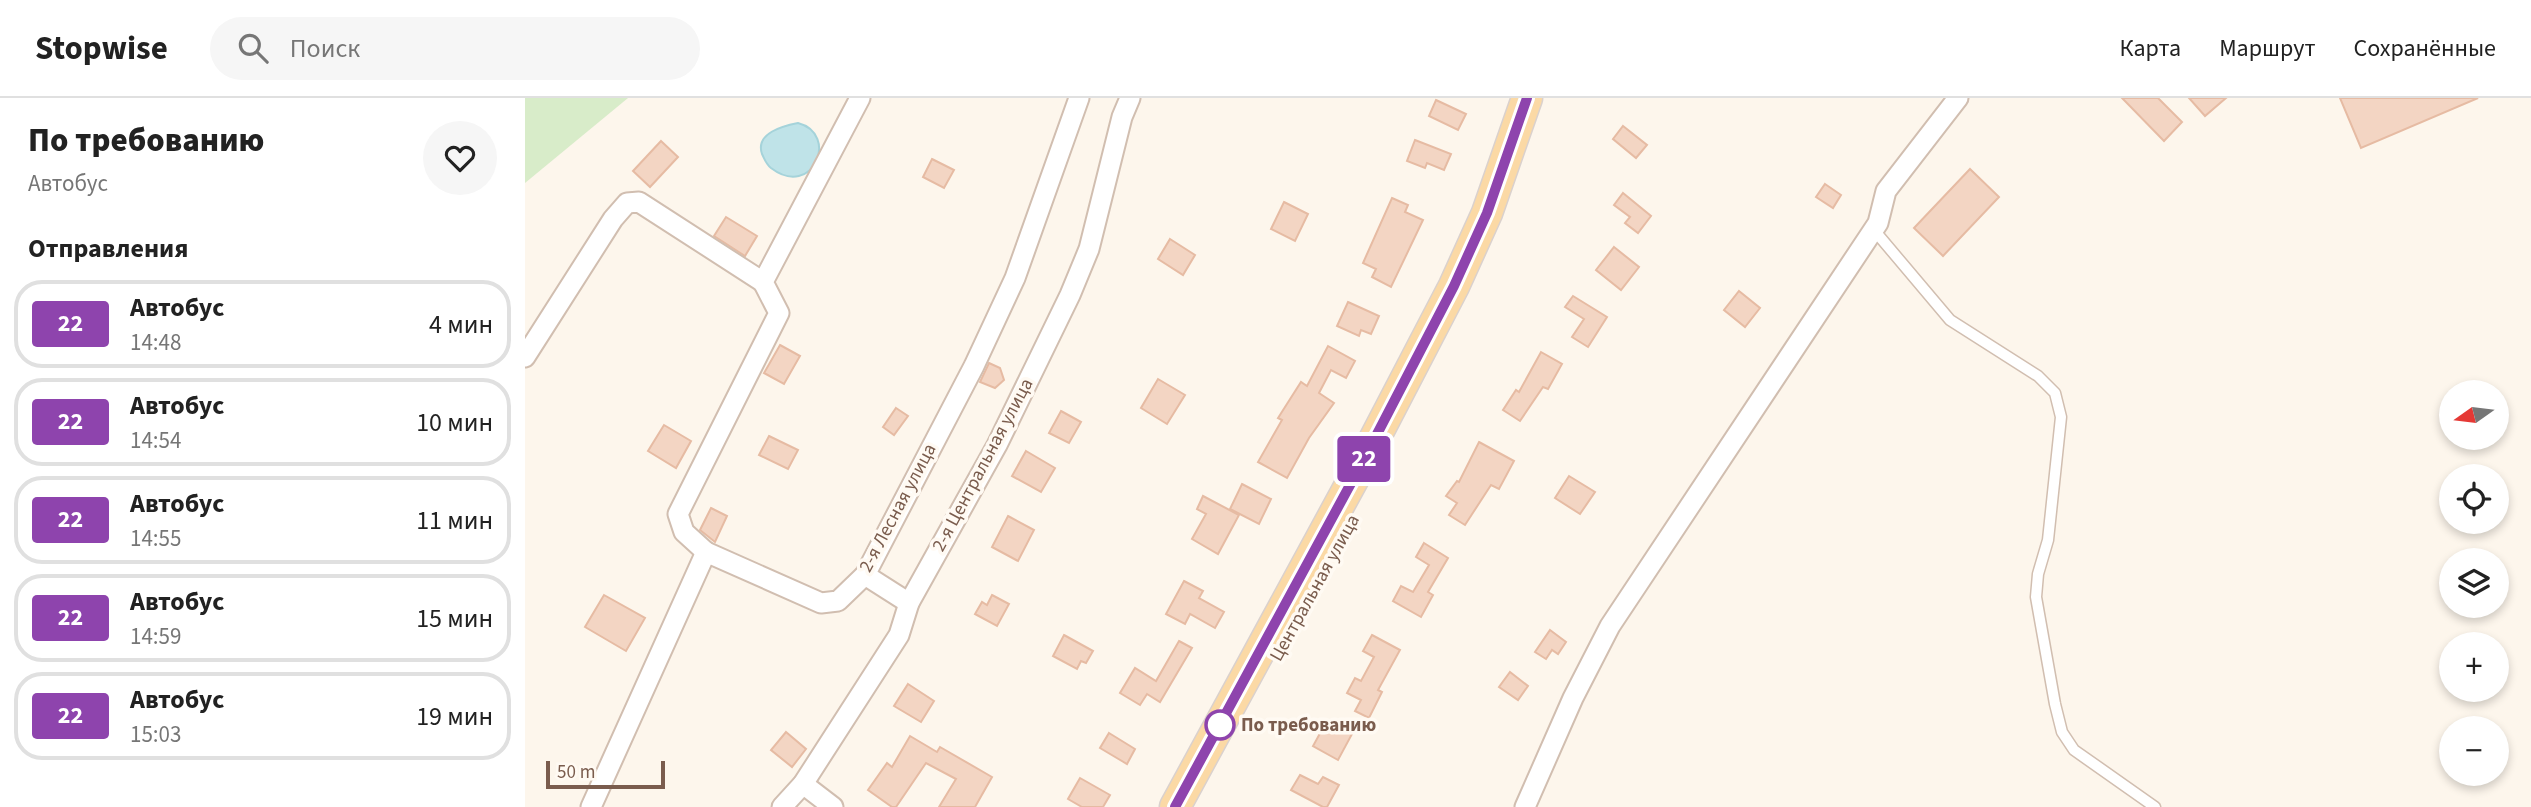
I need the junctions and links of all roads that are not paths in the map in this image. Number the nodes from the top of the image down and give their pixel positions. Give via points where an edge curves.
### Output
1 (860, 98) edge
2 (1079, 98) edge
3 (1130, 98) edge
4 (1527, 98) edge
5 (1546, 98) edge
6 (1958, 98) edge
7 (1874, 230) junction
8 (764, 282) junction
9 (525, 357) edge
10 (706, 552) junction
11 (865, 575) junction
12 (909, 603) junction
13 (803, 784) junction
14 (591, 807) edge
15 (782, 807) edge
16 (833, 807) edge
17 (1175, 807) edge
18 (1196, 807) edge
19 (1525, 807) edge
20 (2155, 807) edge

1 - 8 street
2 - 11 street, 2-я Лесная улица via 1015,278
3 - 12 street, 2-я Центральная улица via 1089,249 1070,295 997,445
4 - 17 main road, Центральная улица via 1487,213 1454,286
5 - 18 main road, Центральная улица via 1505,216 1471,295
6 - 7 street via 1886,191
7 - 19 street via 1610,626
7 - 20 lane via 1950,320 2038,376 2055,393 2061,417 2048,540 2036,597 2055,704 2062,732 2074,750
8 - 9 street via 639,202 627,203
8 - 10 street via 779,313 678,514 684,532
10 - 11 street, 2-я Лесная улица via 821,603 838,601
10 - 14 street
11 - 12 street
12 - 13 street, 2-я Центральная улица via 899,635
13 - 15 street, 2-я Центральная улица
13 - 16 street

